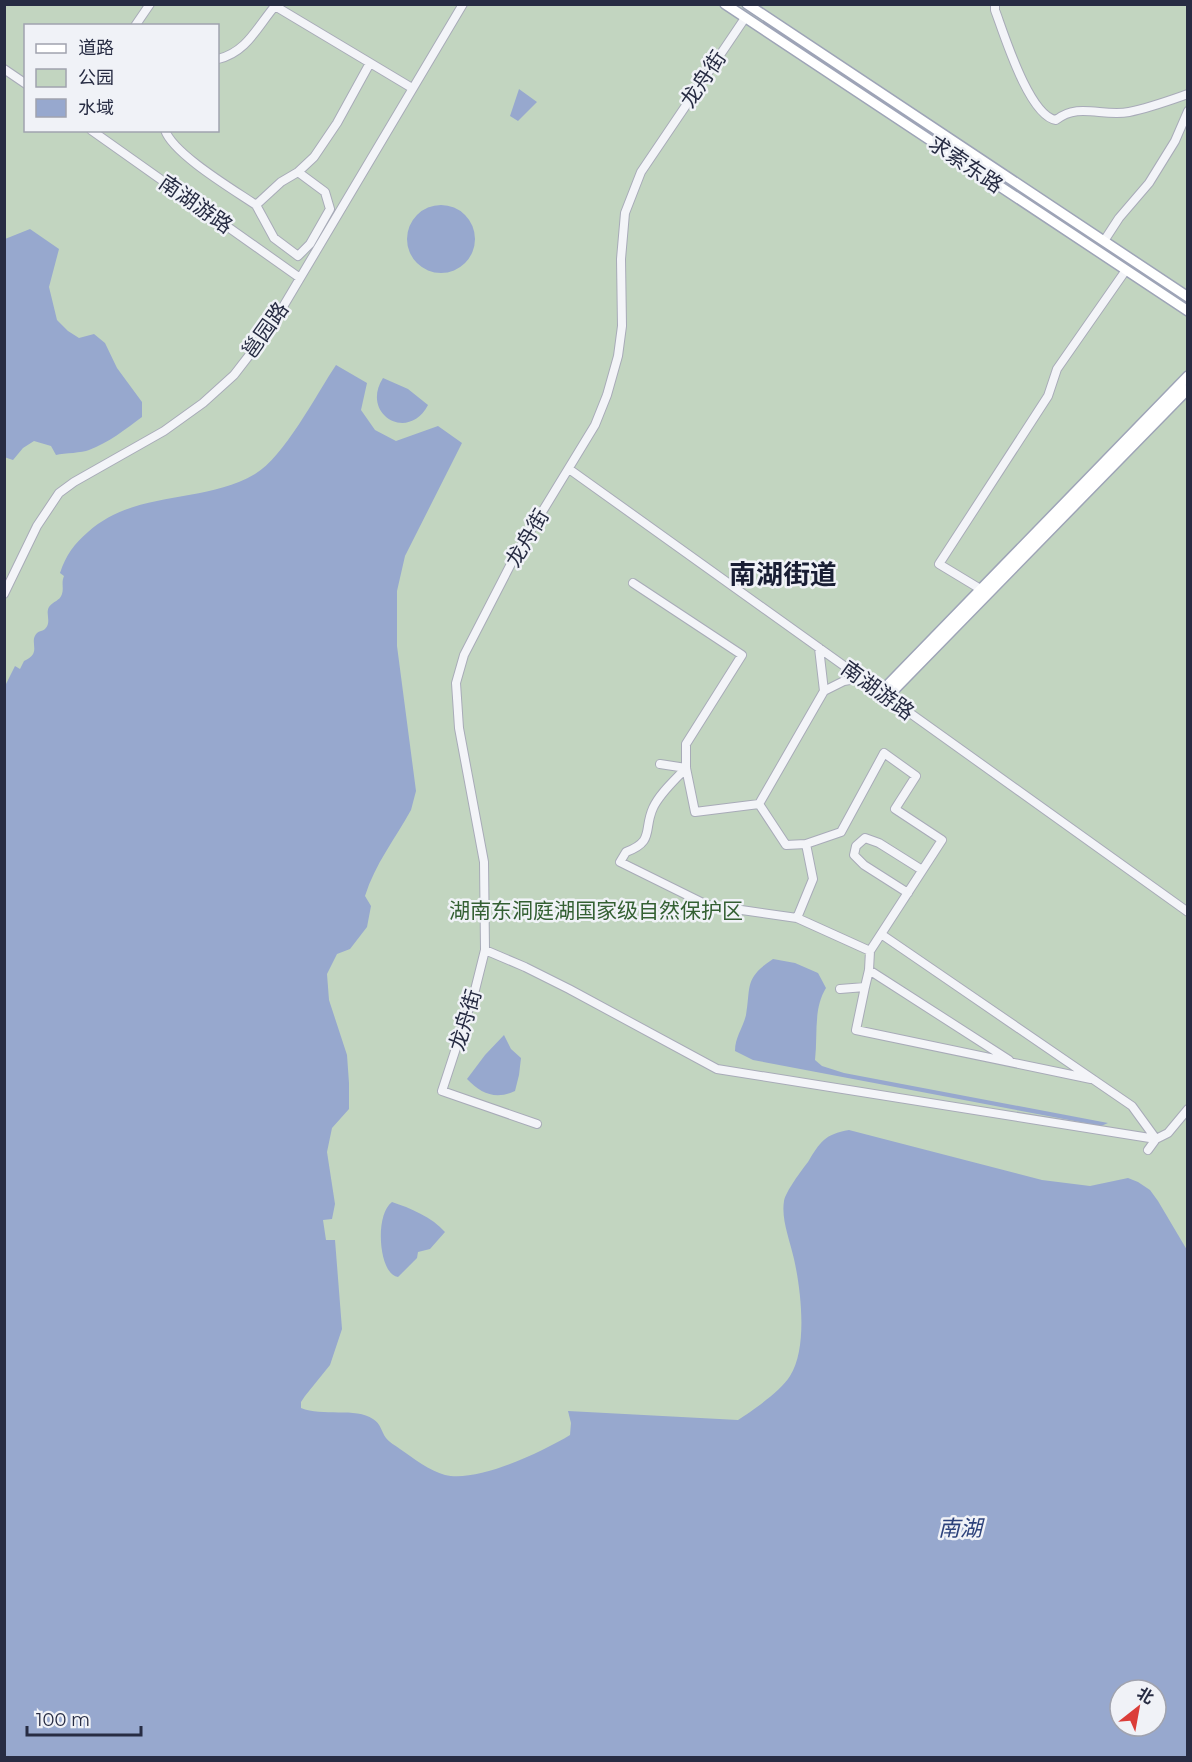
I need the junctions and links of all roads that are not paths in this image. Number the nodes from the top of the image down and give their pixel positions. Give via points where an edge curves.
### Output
1 (150, 4) edge
2 (463, 4) edge
3 (725, 4) edge
4 (747, 4) edge
5 (996, 4) edge
6 (276, 5) edge
7 (745, 18) junction
8 (136, 24) edge
9 (219, 59) edge
10 (370, 63) junction
11 (4, 69) edge
12 (24, 83) edge
13 (412, 88) junction
14 (1188, 94) edge
15 (1188, 111) edge
16 (94, 132) edge
17 (166, 132) edge
18 (298, 172) junction
19 (256, 205) junction
20 (1104, 241) junction
21 (1126, 270) junction
22 (300, 278) junction
23 (1188, 297) edge
24 (1188, 311) edge
25 (1188, 376) edge
26 (1188, 389) edge
27 (569, 469) junction
28 (633, 583) dead end
29 (982, 590) junction
30 (4, 594) edge
31 (819, 648) junction
32 (861, 678) junction
33 (824, 691) junction
34 (884, 694) junction
35 (660, 764) dead end
36 (686, 768) junction
37 (759, 804) junction
38 (806, 844) junction
39 (922, 870) junction
40 (908, 893) junction
41 (1188, 912) edge
42 (797, 918) junction
43 (881, 934) junction
44 (485, 950) junction
45 (870, 951) junction
46 (869, 970) junction
47 (865, 987) junction
48 (840, 989) dead end
49 (1013, 1063) junction
50 (1095, 1080) junction
51 (1188, 1109) edge
52 (537, 1124) dead end
53 (1156, 1138) junction
54 (1148, 1150) dead end

1 - 8 street
2 - 13 street, 邕园路
3 - 7 main road, 求索东路
4 - 20 main road, 求索东路
5 - 14 street via 1022,79 1051,119 1056,120 1070,110 1127,112
6 - 9 street via 240,50
6 - 10 street
7 - 21 main road, 求索东路
7 - 27 street, 龙舟街 via 641,172 625,213 618,356 595,425
10 - 13 street
10 - 18 street via 337,123 314,157
11 - 12 street
13 - 22 street, 邕园路
15 - 20 street via 1149,183
16 - 22 street, 南湖游路
17 - 19 street via 198,165
18 - 19 street
18 - 19 street via 325,192 330,209 310,244 298,256 274,238
20 - 23 main road, 求索东路
21 - 24 main road, 求索东路
21 - 29 street via 1057,369 1048,396 939,564
22 - 30 street, 邕园路 via 234,375 203,403 164,431 59,492 37,526
25 - 29 main road
26 - 34 main road
27 - 31 street, 南湖游路
27 - 44 street, 龙舟街 via 514,558 464,655 456,682 459,728 484,862
28 - 36 street via 742,655 686,744
29 - 34 main road
31 - 32 street, 南湖游路
31 - 33 street
32 - 33 street
32 - 34 street, 南湖游路
33 - 37 street
34 - 41 street, 南湖游路
35 - 36 street
36 - 37 street via 694,812
36 - 42 street via 653,807 647,836 638,847 626,852 620,862 707,905
37 - 38 street via 786,845
38 - 39 street via 841,832 884,753 916,776 895,809 942,840
38 - 42 street via 813,879
39 - 40 street
39 - 40 street via 879,843 865,838 856,846 854,855 864,865
40 - 43 street
42 - 45 street
43 - 45 street
43 - 50 street
44 - 52 street, 龙舟街 via 442,1091
44 - 53 street via 569,989 717,1069
45 - 46 street
46 - 47 street
46 - 49 street
47 - 48 street
47 - 49 street via 856,1030
49 - 50 street
50 - 53 street via 1132,1106
51 - 53 street via 1168,1133
53 - 54 street

